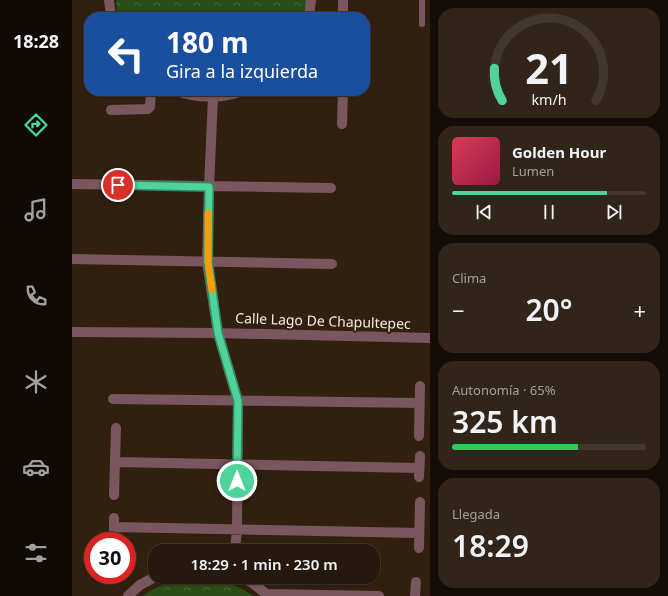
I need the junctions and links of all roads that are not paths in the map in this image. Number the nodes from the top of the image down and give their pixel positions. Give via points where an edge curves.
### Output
1 (109, 0) edge
2 (312, 0) edge
3 (343, 0) edge
4 (422, 0) edge
5 (110, 12) edge
6 (310, 12) edge
7 (343, 12) edge
8 (422, 24) dead end
9 (151, 96) edge
10 (197, 96) edge
11 (218, 96) edge
12 (343, 96) edge
13 (213, 97) junction
14 (111, 110) dead end
15 (342, 124) dead end
16 (72, 184) edge
17 (209, 187) junction
18 (332, 188) dead end
19 (72, 260) edge
20 (208, 262) junction
21 (332, 264) dead end
22 (72, 332) edge
23 (218, 333) junction
24 (430, 338) edge
25 (420, 386) dead end
26 (113, 399) dead end
27 (238, 401) junction
28 (419, 403) junction
29 (116, 428) dead end
30 (419, 436) dead end
31 (420, 456) dead end
32 (115, 462) junction
33 (237, 465) junction
34 (114, 495) dead end
35 (420, 502) dead end
36 (237, 528) junction
37 (114, 532) edge
38 (419, 533) junction
39 (236, 544) edge
40 (419, 548) dead end
41 (148, 581) edge
42 (416, 582) dead end
43 (254, 584) edge
44 (268, 595) edge
45 (128, 596) edge
46 (379, 596) edge
47 (415, 596) edge

1 - 5 street
2 - 6 street
3 - 7 street
4 - 8 lane
9 - 14 street via 148,109
10 - 13 street
11 - 13 street
12 - 15 street
13 - 17 street
16 - 17 street
17 - 18 street
17 - 20 street
19 - 20 street
20 - 21 street
20 - 23 street
22 - 23 street, Calle Lago De Chapultepec
23 - 24 street, Calle Lago De Chapultepec
23 - 27 street
25 - 28 street
26 - 27 street
27 - 28 street
27 - 33 street
28 - 30 street
29 - 32 street
31 - 33 street via 419,472
32 - 33 street
32 - 34 street
33 - 36 street
35 - 38 street
36 - 37 street via 114,522
36 - 38 street
36 - 39 street
38 - 40 street
41 - 45 street
42 - 47 street
43 - 44 street
44 - 46 street

